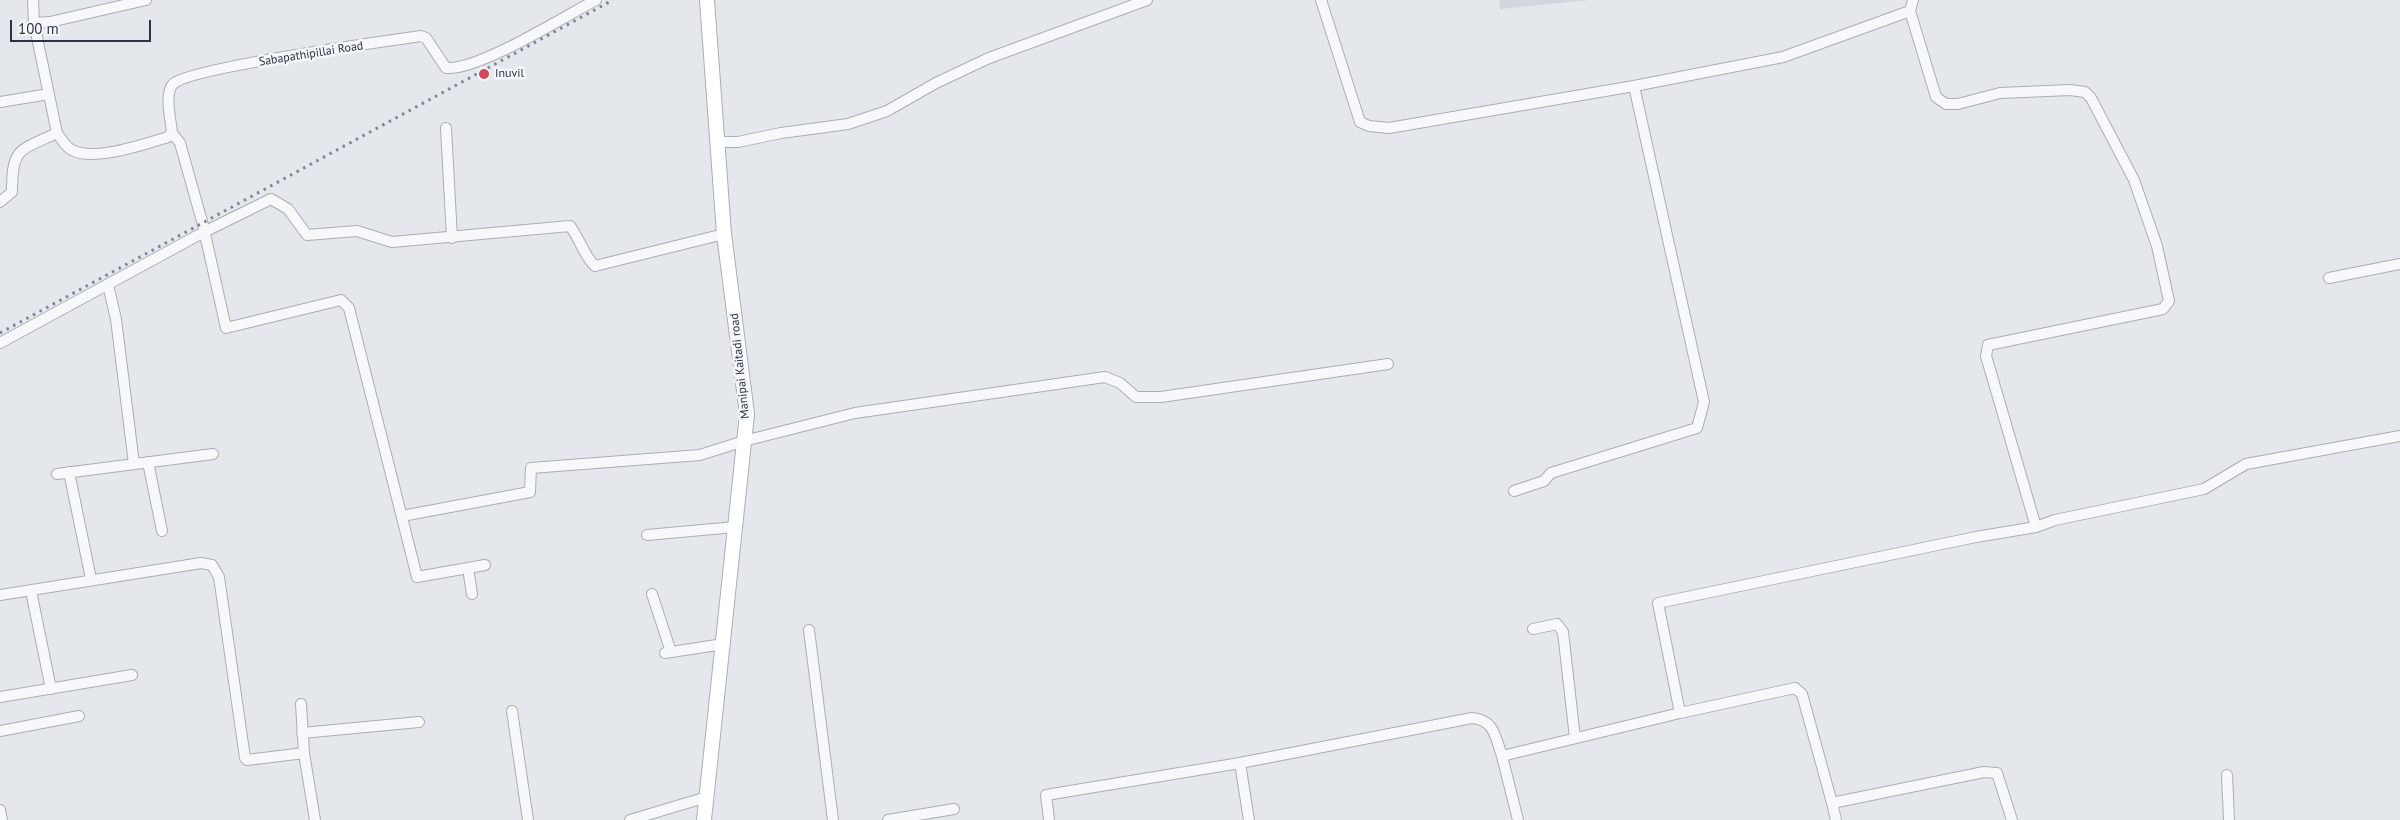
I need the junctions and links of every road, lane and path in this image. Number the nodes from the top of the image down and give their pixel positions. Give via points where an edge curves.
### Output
1 (33, 0) edge
2 (146, 0) edge
3 (596, 0) edge
4 (708, 0) edge
5 (1147, 0) edge
6 (1321, 0) edge
7 (1913, 0) edge
8 (1910, 11) junction
9 (34, 23) junction
10 (1634, 86) junction
11 (49, 94) junction
12 (0, 102) edge
13 (446, 128) dead end
14 (57, 133) junction
15 (172, 133) junction
16 (718, 142) junction
17 (0, 202) edge
18 (204, 232) junction
19 (724, 234) junction
20 (452, 238) junction
21 (2400, 264) edge
22 (2329, 278) dead end
23 (108, 286) junction
24 (0, 343) edge
25 (1388, 364) dead end
26 (2400, 436) edge
27 (744, 441) junction
28 (213, 454) dead end
29 (148, 462) junction
30 (134, 464) junction
31 (69, 472) junction
32 (57, 474) dead end
33 (1514, 491) dead end
34 (402, 516) junction
35 (2036, 526) junction
36 (735, 527) junction
37 (162, 531) dead end
38 (647, 535) dead end
39 (485, 565) dead end
40 (468, 568) junction
41 (91, 580) junction
42 (31, 591) junction
43 (472, 594) dead end
44 (652, 594) dead end
45 (0, 595) edge
46 (1533, 629) dead end
47 (809, 630) dead end
48 (723, 644) junction
49 (132, 675) dead end
50 (51, 689) junction
51 (0, 697) edge
52 (301, 704) dead end
53 (512, 711) dead end
54 (1680, 713) junction
55 (79, 716) dead end
56 (419, 722) dead end
57 (0, 731) edge
58 (302, 733) junction
59 (1575, 738) junction
60 (304, 753) junction
61 (1502, 756) junction
62 (1240, 763) junction
63 (2227, 775) dead end
64 (707, 797) junction
65 (1832, 803) junction
66 (954, 809) dead end
67 (0, 810) edge
68 (635, 819) edge
69 (2, 820) edge
70 (315, 820) edge
71 (528, 820) edge
72 (704, 820) edge
73 (833, 820) edge
74 (888, 820) edge
75 (1049, 820) edge
76 (1249, 820) edge
77 (1518, 820) edge
78 (1836, 820) edge
79 (2012, 820) edge
80 (2229, 820) edge

1 - 9 street
2 - 9 street
3 - 15 street, Sabapathipillai Road via 484,60 454,69 446,68 426,38 421,36 224,68 181,79 172,85 169,93
4 - 16 main road, Manipai Kaitadi road
5 - 16 street via 989,58 886,111 848,124 738,142
6 - 10 street via 1360,122 1369,126 1390,128
7 - 8 street
8 - 10 street via 1783,57
8 - 35 street via 1936,97 1946,104 2000,93 2085,92 2134,180 2156,246 2169,301 2164,309 1988,345 1986,356
9 - 11 street
10 - 33 street via 1704,402 1697,428 1551,473 1544,481
11 - 12 street
11 - 14 street
13 - 20 street
14 - 15 street via 71,150 84,153 115,152 168,137
14 - 17 street via 19,151 14,162 12,192
15 - 18 street via 180,143
16 - 19 main road, Manipai Kaitadi road
18 - 20 street via 271,199 288,208 307,235 357,232 392,242
18 - 23 street
18 - 34 street via 226,328 341,300 349,308
19 - 20 street via 595,266 588,260 570,226
19 - 27 main road, Manipai Kaitadi road via 747,414
21 - 22 street
23 - 24 street
23 - 30 street via 116,319
25 - 27 street via 1161,397 1136,397 1120,383 1105,377 855,414
26 - 35 street via 2246,464 2204,488
27 - 34 street via 700,455 531,468 530,492
27 - 36 main road, Manipai Kaitadi road
28 - 29 street
29 - 30 street
29 - 37 street
30 - 31 street
31 - 32 street
31 - 41 street
34 - 40 street via 418,577
35 - 54 street via 1658,603
36 - 38 street
36 - 48 main road, Manipai Kaitadi road
39 - 40 street
40 - 43 street
41 - 42 street
41 - 60 street via 201,563 212,565 219,577 246,758
42 - 45 street
42 - 50 street
44 - 48 street via 668,653
46 - 59 street via 1556,624 1563,632
47 - 73 street
48 - 64 main road, Manipai Kaitadi road
49 - 50 street
50 - 51 street
52 - 58 street
53 - 71 street
54 - 59 street
54 - 65 street via 1795,688 1802,694
55 - 57 street
56 - 58 street
58 - 60 street
59 - 61 street
60 - 70 street
61 - 62 street via 1491,725 1484,719 1472,718
61 - 77 street
62 - 75 street via 1046,795
62 - 76 street
63 - 80 street
64 - 68 street
64 - 72 main road, Manipai Kaitadi road
65 - 78 street
65 - 79 street via 1991,772 1998,773
66 - 74 street
67 - 69 street

